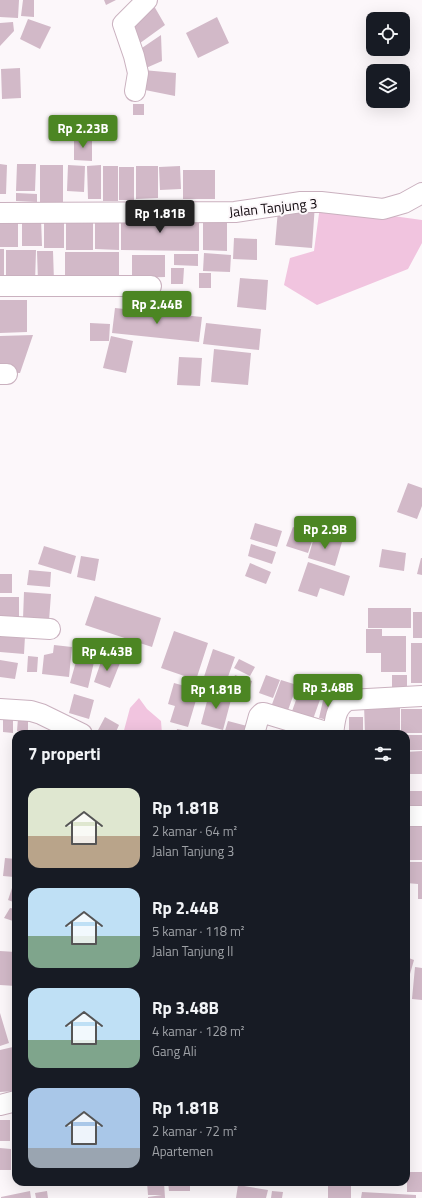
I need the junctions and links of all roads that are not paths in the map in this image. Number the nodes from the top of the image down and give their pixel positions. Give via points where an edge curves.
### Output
1 (147, 0) edge
2 (135, 91) dead end
3 (422, 193) edge
4 (0, 212) edge
5 (0, 286) edge
6 (151, 286) dead end
7 (0, 626) edge
8 (50, 629) dead end
9 (422, 696) edge
10 (0, 709) edge
11 (74, 730) edge
12 (255, 730) edge
13 (320, 730) edge
14 (334, 730) edge
15 (410, 816) edge
16 (422, 816) edge
17 (12, 1102) edge
18 (0, 1105) edge

1 - 2 street via 122,24 138,73
3 - 4 street, Jalan Tanjung 3 via 404,203 383,209 301,202 235,212
5 - 6 street
7 - 8 street
9 - 14 street via 348,700 339,707
10 - 11 street via 32,711
12 - 13 street via 259,716 264,713
15 - 16 street
17 - 18 street

